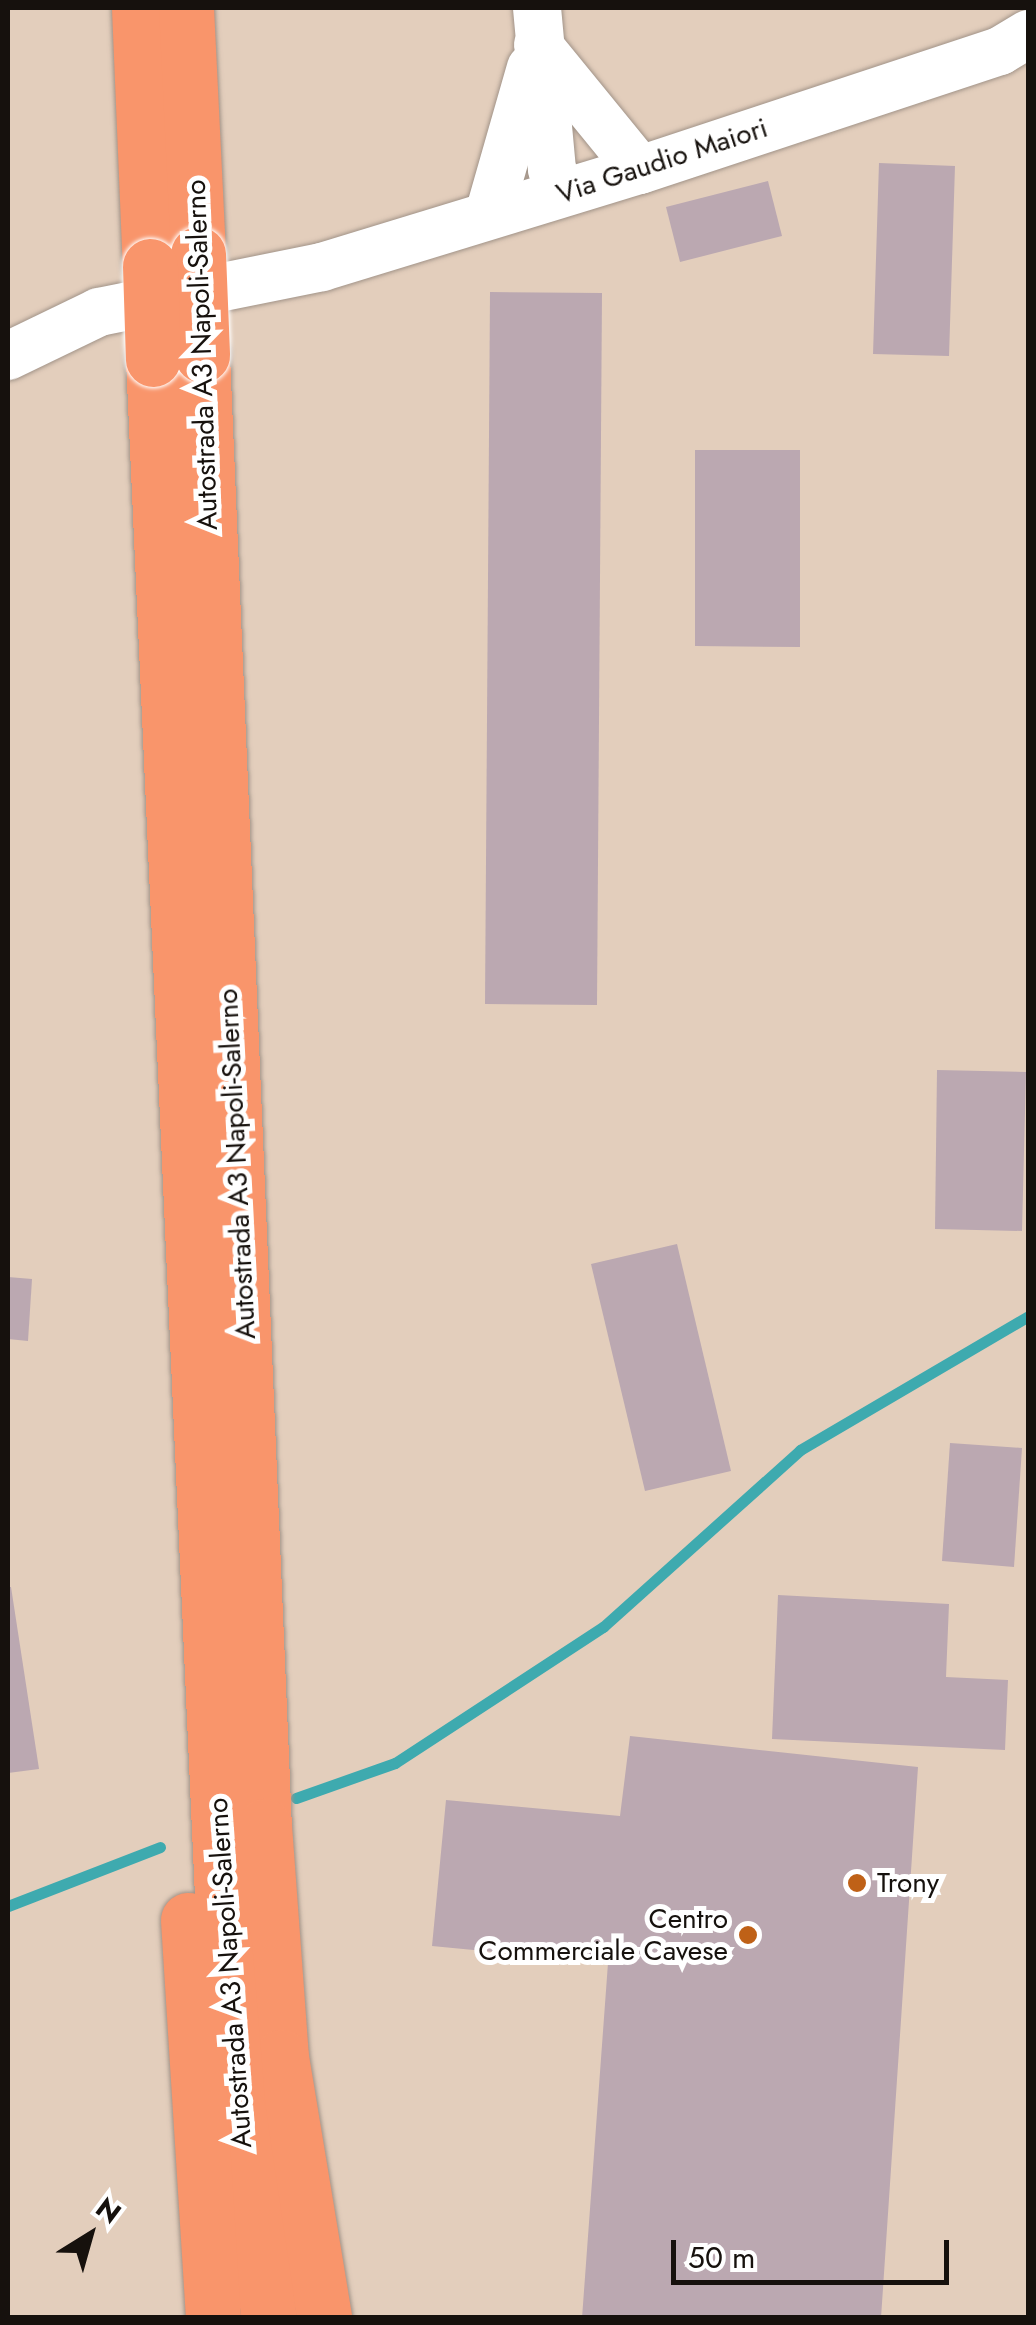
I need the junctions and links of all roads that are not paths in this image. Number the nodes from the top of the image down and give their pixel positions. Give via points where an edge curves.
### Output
1 (139, 8) edge
2 (186, 8) edge
3 (537, 26) edge
4 (1019, 48) edge
5 (640, 170) junction
6 (560, 194) junction
7 (489, 214) junction
8 (174, 260) junction
9 (13, 354) edge
10 (178, 357) junction
11 (207, 1643) junction
12 (282, 2057) junction
13 (214, 2318) edge
14 (269, 2318) edge
15 (324, 2318) edge
16 (351, 2318) edge

1 - 8 highway, Autostrada A3 Napoli-Salerno
2 - 8 highway, Autostrada A3 Napoli-Salerno
3 - 5 street
3 - 6 street
3 - 7 street
4 - 5 street, Via Gaudio Maiori
5 - 6 street, Via Gaudio Maiori
6 - 7 street, Via Gaudio Maiori
7 - 9 street, Via Gaudio Maiori via 322,267 254,301
8 - 10 highway, Autostrada A3 Napoli-Salerno, bridge
10 - 11 highway, Autostrada A3 Napoli-Salerno
10 - 12 highway, Autostrada A3 Napoli-Salerno
11 - 13 highway via 188,1808 187,1959
11 - 14 highway, Autostrada A3 Napoli-Salerno via 236,2092
12 - 15 highway, Autostrada A3 Napoli-Salerno
12 - 16 highway

